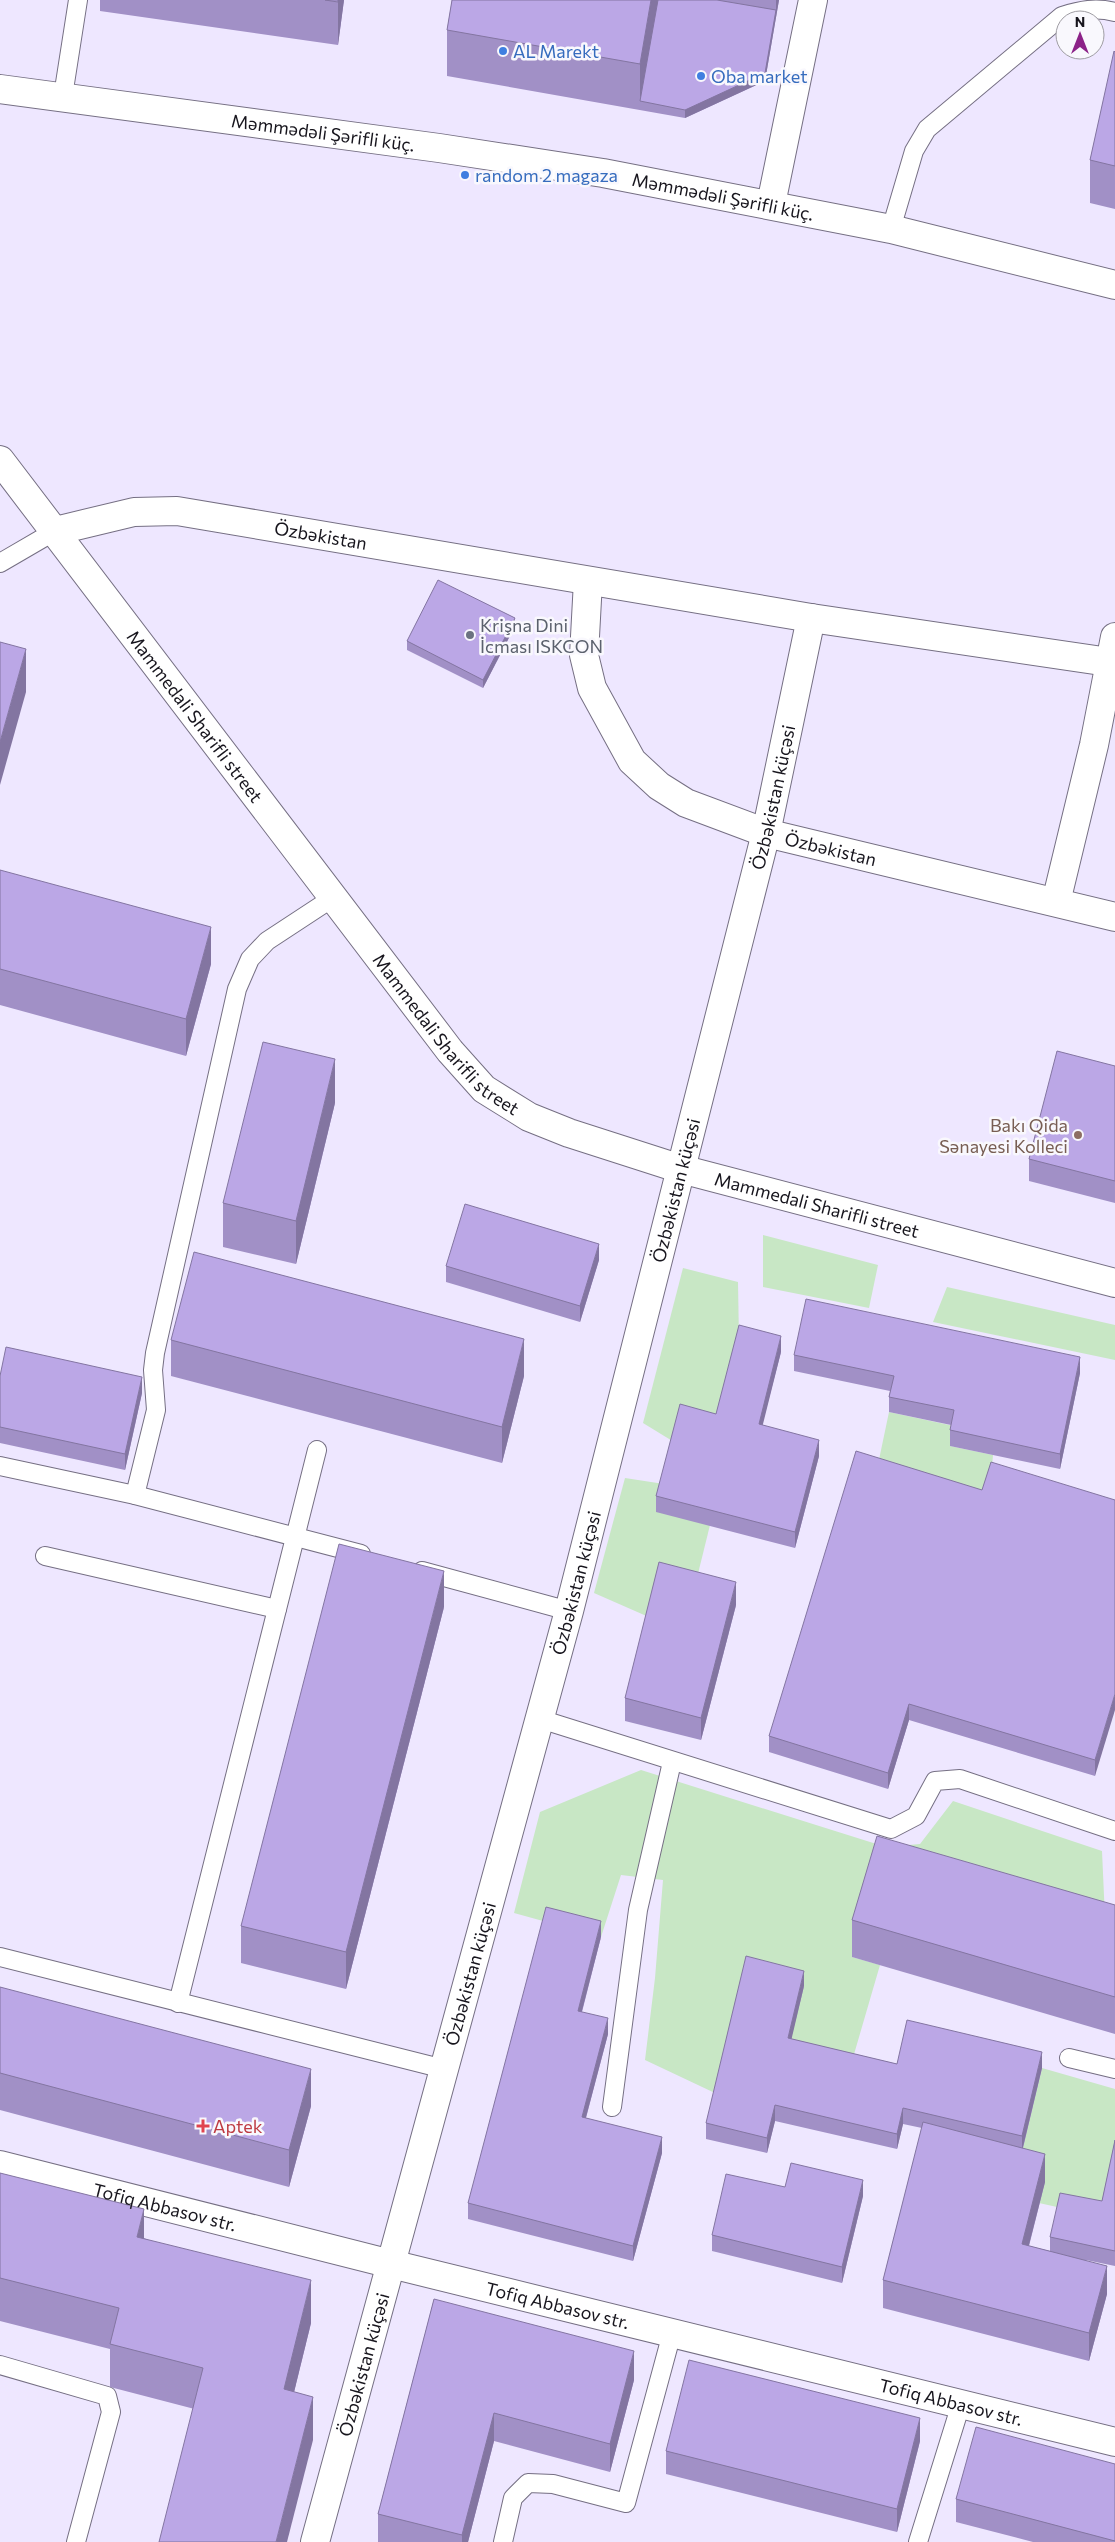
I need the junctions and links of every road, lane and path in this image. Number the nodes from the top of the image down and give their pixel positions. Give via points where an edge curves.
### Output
1 (78, 0) edge
2 (813, 0) edge
3 (1115, 12) edge
4 (0, 89) edge
5 (64, 96) junction
6 (771, 204) junction
7 (892, 229) junction
8 (1115, 285) edge
9 (0, 460) edge
10 (55, 531) junction
11 (0, 563) edge
12 (588, 581) junction
13 (811, 618) junction
14 (1113, 654) edge
15 (766, 833) junction
16 (334, 898) junction
17 (1056, 902) junction
18 (1115, 917) edge
19 (681, 1168) junction
20 (1115, 1283) edge
21 (317, 1450) dead end
22 (0, 1466) edge
23 (135, 1495) junction
24 (296, 1537) junction
25 (45, 1556) dead end
26 (380, 1560) edge
27 (409, 1567) edge
28 (277, 1609) junction
29 (569, 1611) junction
30 (540, 1719) junction
31 (672, 1762) junction
32 (1115, 1831) edge
33 (0, 1957) edge
34 (178, 2003) junction
35 (1069, 2058) dead end
36 (1115, 2068) edge
37 (444, 2069) junction
38 (612, 2107) dead end
39 (0, 2165) edge
40 (390, 2264) junction
41 (672, 2334) junction
42 (0, 2365) edge
43 (961, 2404) junction
44 (1115, 2442) edge
45 (76, 2542) edge
46 (315, 2542) edge
47 (503, 2542) edge
48 (918, 2542) edge

1 - 5 lane
2 - 6 street
3 - 7 lane via 1082,10 1062,16 927,128 914,151
4 - 5 street, Məmmədəli Şərifli küç.
5 - 6 street, Məmmədəli Şərifli küç. via 448,149
6 - 7 street, Məmmədəli Şərifli küç.
7 - 8 street, Məmmədəli Şərifli küç.
9 - 10 street, Mammedali Sharifli street
10 - 11 lane
10 - 12 street, Özbəkistan via 134,512 177,511
10 - 16 street, Mammedali Sharifli street
12 - 13 street, Özbəkistan
12 - 15 street, Özbəkistan via 584,655 592,688 632,761 659,786 686,803
13 - 14 street, Özbəkistan
13 - 15 street, Özbəkistan küçəsi
14 - 17 street
15 - 17 street, Özbəkistan
15 - 19 street, Özbəkistan küçəsi
16 - 19 street, Mammedali Sharifli street via 450,1051 484,1089 529,1117
16 - 23 lane via 268,941 250,959 237,988 155,1353 156,1410
17 - 18 street, Özbəkistan
19 - 20 street, Mammedali Sharifli street
19 - 29 street, Özbəkistan küçəsi
21 - 24 lane
22 - 23 lane
23 - 24 lane
24 - 26 lane
24 - 28 lane
25 - 28 lane
27 - 29 lane
28 - 34 lane
29 - 30 street, Özbəkistan küçəsi
30 - 31 lane
30 - 37 street, Özbəkistan küçəsi
31 - 32 lane via 891,1830 916,1816 935,1780 960,1778
31 - 38 lane via 638,1910
33 - 34 lane
34 - 37 lane
35 - 36 lane
37 - 40 street, Özbəkistan küçəsi
39 - 40 street, Tofiq Abbasov str.
40 - 41 street, Tofiq Abbasov str.
40 - 46 street, Özbəkistan küçəsi
41 - 43 street, Tofiq Abbasov str.
41 - 47 lane via 626,2503 553,2484 528,2483 512,2498
42 - 45 lane via 107,2396 111,2412
43 - 44 street, Tofiq Abbasov str.
43 - 48 lane

